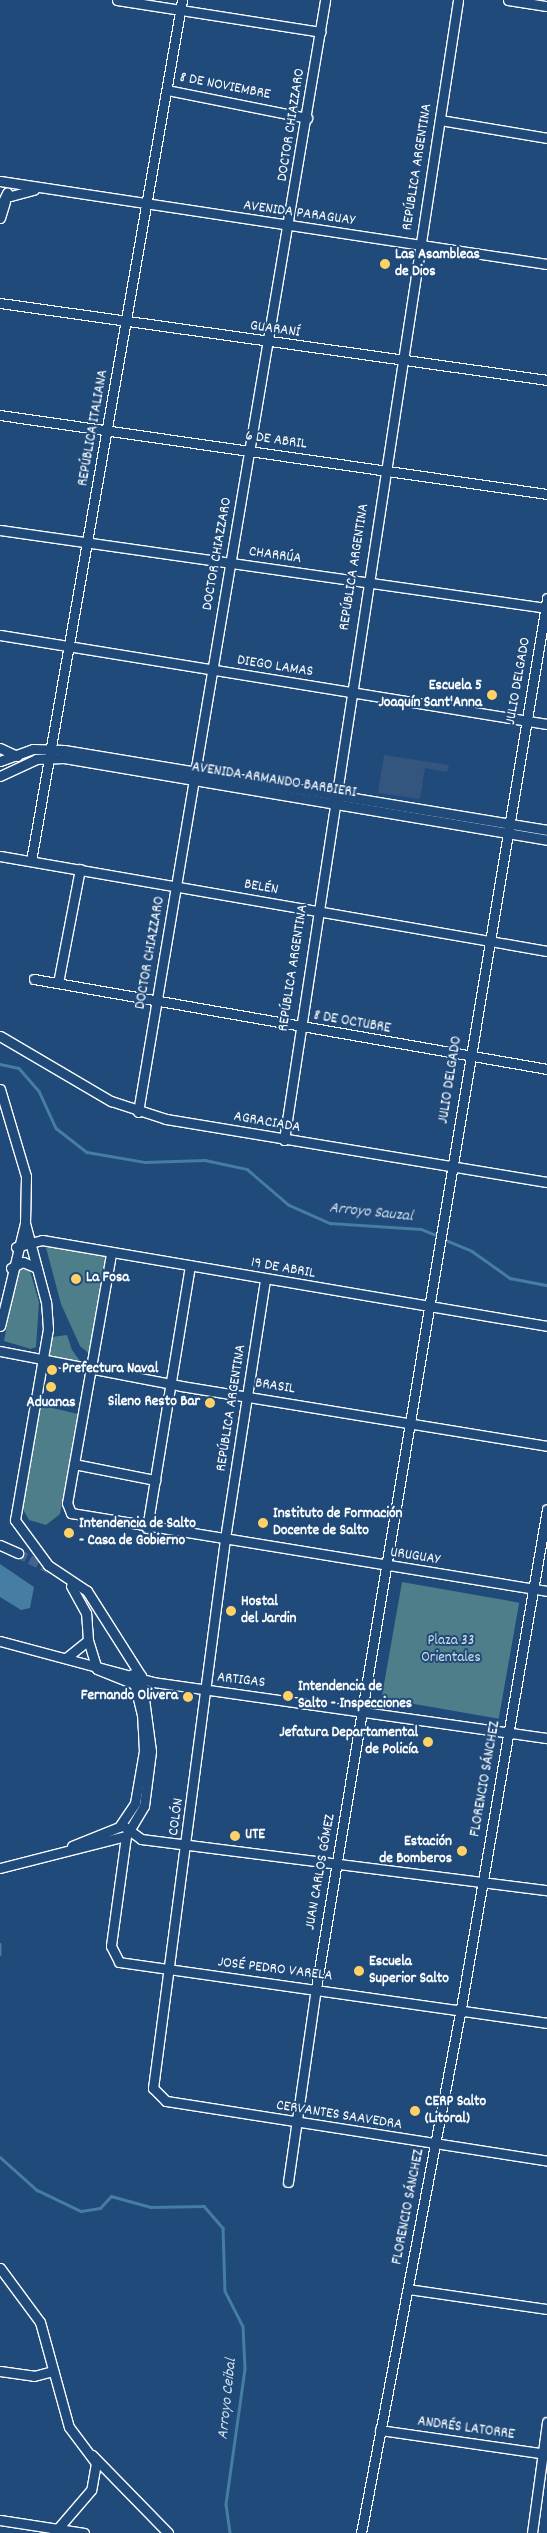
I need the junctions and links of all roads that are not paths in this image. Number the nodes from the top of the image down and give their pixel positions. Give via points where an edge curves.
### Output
1 (117, 0) edge
2 (182, 0) edge
3 (325, 0) edge
4 (458, 0) edge
5 (508, 0) edge
6 (547, 6) edge
7 (181, 10) junction
8 (321, 32) junction
9 (167, 90) junction
10 (307, 118) junction
11 (440, 120) junction
12 (547, 138) edge
13 (0, 181) edge
14 (47, 190) junction
15 (4, 202) edge
16 (147, 205) junction
17 (0, 218) edge
18 (289, 227) junction
19 (419, 245) junction
20 (547, 264) edge
21 (0, 303) edge
22 (126, 322) junction
23 (268, 343) junction
24 (400, 361) junction
25 (547, 380) edge
26 (0, 415) edge
27 (107, 429) junction
28 (250, 451) junction
29 (384, 471) junction
30 (547, 494) edge
31 (0, 530) edge
32 (89, 541) junction
33 (231, 563) junction
34 (367, 583) junction
35 (546, 605) edge
36 (0, 635) edge
37 (70, 644) junction
38 (213, 670) junction
39 (350, 693) junction
40 (526, 720) junction
41 (547, 724) edge
42 (0, 748) edge
43 (16, 754) junction
44 (49, 754) junction
45 (0, 762) edge
46 (21, 763) junction
47 (195, 771) junction
48 (0, 776) edge
49 (194, 782) junction
50 (335, 792) junction
51 (333, 804) junction
52 (509, 824) junction
53 (547, 830) edge
54 (507, 834) junction
55 (547, 840) edge
56 (0, 856) edge
57 (31, 861) junction
58 (80, 869) junction
59 (176, 887) junction
60 (317, 911) junction
61 (488, 941) junction
62 (547, 951) edge
63 (34, 979) dead end
64 (58, 983) junction
65 (156, 1002) junction
66 (299, 1028) junction
67 (0, 1036) edge
68 (469, 1056) junction
69 (547, 1069) edge
70 (0, 1089) edge
71 (138, 1112) junction
72 (284, 1140) junction
73 (450, 1166) junction
74 (547, 1182) edge
75 (25, 1222) junction
76 (29, 1240) junction
77 (16, 1247) junction
78 (111, 1254) junction
79 (190, 1266) junction
80 (11, 1268) junction
81 (37, 1268) junction
82 (265, 1280) junction
83 (428, 1307) junction
84 (0, 1326) edge
85 (547, 1326) edge
86 (0, 1351) edge
87 (42, 1359) junction
88 (92, 1369) junction
89 (171, 1384) junction
90 (248, 1397) junction
91 (410, 1422) junction
92 (547, 1446) edge
93 (74, 1464) junction
94 (155, 1480) junction
95 (547, 1509) edge
96 (147, 1528) junction
97 (225, 1539) junction
98 (0, 1545) edge
99 (18, 1553) tunnel mouth
100 (386, 1566) junction
101 (71, 1586) dead end
102 (534, 1589) junction
103 (547, 1591) edge
104 (88, 1640) junction
105 (0, 1642) edge
106 (66, 1658) junction
107 (97, 1669) junction
108 (138, 1680) junction
109 (207, 1690) junction
110 (363, 1711) junction
111 (508, 1733) junction
112 (547, 1738) edge
113 (122, 1825) junction
114 (125, 1836) junction
115 (187, 1843) junction
116 (34, 1860) junction
117 (337, 1862) junction
118 (0, 1868) edge
119 (482, 1881) junction
120 (547, 1890) edge
121 (170, 1970) junction
122 (316, 1988) junction
123 (461, 2008) junction
124 (547, 2023) edge
125 (157, 2097) joint
126 (295, 2124) junction
127 (435, 2144) junction
128 (547, 2161) edge
129 (288, 2182) dead end
130 (0, 2268) edge
131 (408, 2289) junction
132 (547, 2308) edge
133 (0, 2370) edge
134 (53, 2372) junction
135 (547, 2422) edge
136 (380, 2430) junction
137 (90, 2453) junction
138 (545, 2454) edge
139 (0, 2520) edge
140 (56, 2531) edge
141 (83, 2533) edge
142 (168, 2533) edge
143 (361, 2533) edge
144 (532, 2533) edge

1 - 7 street
2 - 7 street, REPÚBLICA ITALIANA
3 - 8 street, DOCTOR CHIAZZARO
4 - 11 street, REPÚBLICA ARGENTINA
5 - 6 street
7 - 8 street
7 - 9 street, REPÚBLICA ITALIANA
8 - 10 street, DOCTOR CHIAZZARO
9 - 10 street, 8 DE NOVIEMBRE
9 - 16 street, REPÚBLICA ITALIANA
10 - 18 street, DOCTOR CHIAZZARO
11 - 12 street
11 - 19 street, REPÚBLICA ARGENTINA
13 - 14 street, AVENIDA PARAGUAY
13 - 15 street
14 - 15 street, AVENIDA PARAGUAY via 18,191
14 - 16 street, AVENIDA PARAGUAY
15 - 17 street
16 - 18 street, AVENIDA PARAGUAY
16 - 22 street, REPÚBLICA ITALIANA
18 - 19 street, AVENIDA PARAGUAY
18 - 23 street, DOCTOR CHIAZZARO
19 - 20 street, AVENIDA PARAGUAY
19 - 24 street, REPÚBLICA ARGENTINA
21 - 22 street, GUARANÍ
22 - 23 street, GUARANÍ
22 - 27 street, REPÚBLICA ITALIANA
23 - 24 street, GUARANÍ
23 - 28 street, DOCTOR CHIAZZARO
24 - 25 street, GUARANÍ
24 - 29 street, REPÚBLICA ARGENTINA
26 - 27 street, 6 DE ABRIL
27 - 28 street, 6 DE ABRIL
27 - 32 street, REPÚBLICA ITALIANA
28 - 29 street, 6 DE ABRIL
28 - 33 street, DOCTOR CHIAZZARO
29 - 30 street, 6 DE ABRIL
29 - 34 street, REPÚBLICA ARGENTINA
31 - 32 street, CHARRÚA
32 - 33 street, CHARRÚA
32 - 37 street, REPÚBLICA ITALIANA
33 - 34 street, CHARRÚA
33 - 38 street, DOCTOR CHIAZZARO
34 - 35 street, CHARRÚA
34 - 39 street, REPÚBLICA ARGENTINA
35 - 40 street, JULIO DELGADO
36 - 37 street, DIEGO LAMAS
37 - 38 street, DIEGO LAMAS
37 - 44 street, REPÚBLICA ITALIANA
38 - 39 street, DIEGO LAMAS
38 - 47 street, DOCTOR CHIAZZARO
39 - 40 street, DIEGO LAMAS
39 - 50 street, REPÚBLICA ARGENTINA
40 - 41 street, DIEGO LAMAS
40 - 52 street, JULIO DELGADO
42 - 43 street
43 - 44 street, AVENIDA ARMANDO BARBIERI
43 - 45 street, AVENIDA ARMANDO BARBIERI
43 - 46 street
44 - 46 street, AVENIDA ARMANDO BARBIERI
44 - 47 street, AVENIDA ARMANDO BARBIERI
44 - 49 street, AVENIDA ARMANDO BARBIERI
44 - 57 street, REPÚBLICA ITALIANA
46 - 48 street, AVENIDA ARMANDO BARBIERI
47 - 49 street, DOCTOR CHIAZZARO
47 - 50 street, AVENIDA ARMANDO BARBIERI
49 - 51 street, AVENIDA ARMANDO BARBIERI
49 - 59 street, DOCTOR CHIAZZARO
50 - 51 street, REPÚBLICA ARGENTINA
50 - 52 street, AVENIDA ARMANDO BARBIERI
51 - 54 street, AVENIDA ARMANDO BARBIERI
51 - 60 street, REPÚBLICA ARGENTINA
52 - 53 street, AVENIDA ARMANDO BARBIERI
52 - 54 street, JULIO DELGADO
54 - 55 street, AVENIDA ARMANDO BARBIERI
54 - 61 street, JULIO DELGADO
56 - 57 street, BELÉN
57 - 58 street, BELÉN
58 - 59 street, BELÉN
58 - 64 street
59 - 60 street, BELÉN
59 - 65 street, DOCTOR CHIAZZARO
60 - 61 street, BELÉN
60 - 66 street, REPÚBLICA ARGENTINA
61 - 62 street, BELÉN
61 - 68 street, JULIO DELGADO
63 - 64 street, 8 DE OCTUBRE
64 - 65 street, 8 DE OCTUBRE
65 - 66 street, 8 DE OCTUBRE
65 - 71 street, DOCTOR CHIAZZARO
66 - 68 street, 8 DE OCTUBRE
66 - 72 street, REPÚBLICA ARGENTINA
67 - 71 street, AGRACIADA via 111,1101
68 - 69 street, 8 DE OCTUBRE
68 - 73 street, JULIO DELGADO
70 - 75 street via 26,1176
71 - 72 street, AGRACIADA
72 - 73 street, AGRACIADA
73 - 74 street, AGRACIADA
73 - 83 street, JULIO DELGADO
75 - 76 street
75 - 77 street
76 - 77 street
76 - 78 street, 19 DE ABRIL
76 - 81 street
77 - 80 street
78 - 79 street, 19 DE ABRIL
78 - 88 street
79 - 82 street, 19 DE ABRIL
79 - 89 street
80 - 81 street via 24,1262
80 - 84 street
81 - 87 street via 48,1316
82 - 83 street, 19 DE ABRIL
82 - 90 street, REPÚBLICA ARGENTINA
83 - 85 street, 19 DE ABRIL
83 - 91 street, JULIO DELGADO
86 - 87 street, BRASIL
87 - 88 street, BRASIL
87 - 108 street via 15,1520 48,1565 86,1591
88 - 89 street, BRASIL
88 - 93 street
89 - 90 street, BRASIL
89 - 94 street
90 - 91 street, BRASIL
90 - 97 street, REPÚBLICA ARGENTINA
91 - 92 street, BRASIL
91 - 100 street, JULIO DELGADO
93 - 94 street
93 - 96 street, URUGUAY via 67,1502 71,1513
94 - 96 street
95 - 102 street, FLORENCIO SÁNCHEZ
96 - 97 street, URUGUAY
97 - 100 street, URUGUAY
97 - 109 street, COLÓN
98 - 99 street
100 - 102 street, URUGUAY
100 - 110 street, JUAN CARLOS GÓMEZ
101 - 104 street via 86,1614
102 - 103 street, URUGUAY
102 - 111 street, FLORENCIO SÁNCHEZ
104 - 106 street
104 - 107 street
105 - 106 street, ARTIGAS
106 - 107 street, ARTIGAS
107 - 108 street, ARTIGAS
108 - 109 street, ARTIGAS
108 - 113 street via 142,1715 142,1779
108 - 114 street via 151,1751 149,1781 144,1806
109 - 110 street, ARTIGAS
109 - 115 street, COLÓN
110 - 111 street, ARTIGAS
110 - 117 street, JUAN CARLOS GÓMEZ
111 - 112 street, ARTIGAS
111 - 119 street, FLORENCIO SÁNCHEZ
113 - 114 street
113 - 116 street
114 - 115 street
114 - 116 street
114 - 121 street, JOSÉ PEDRO VARELA via 111,1946 119,1962
115 - 117 street
115 - 121 street, COLÓN
116 - 118 street
117 - 119 street
117 - 122 street, JUAN CARLOS GÓMEZ
119 - 120 street
119 - 123 street, FLORENCIO SÁNCHEZ
121 - 122 street, JOSÉ PEDRO VARELA
121 - 125 street, COLÓN via 153,2088
122 - 123 street, JOSÉ PEDRO VARELA
122 - 126 street, JUAN CARLOS GÓMEZ
123 - 124 street, JOSÉ PEDRO VARELA
123 - 127 street, FLORENCIO SÁNCHEZ
125 - 126 street, CERVANTES SAAVEDRA
126 - 127 street, CERVANTES SAAVEDRA
126 - 129 street, JUAN CARLOS GÓMEZ
127 - 128 street, CERVANTES SAAVEDRA
127 - 131 street, FLORENCIO SÁNCHEZ
130 - 134 street via 40,2322
131 - 132 street
131 - 136 street, FLORENCIO SÁNCHEZ
133 - 134 street via 34,2376
134 - 137 street via 69,2427
135 - 138 street
136 - 138 street, ANDRÉS LATORRE
136 - 143 street, FLORENCIO SÁNCHEZ
137 - 140 street via 97,2473 91,2490
137 - 142 street
138 - 144 street
139 - 140 street
140 - 141 street

